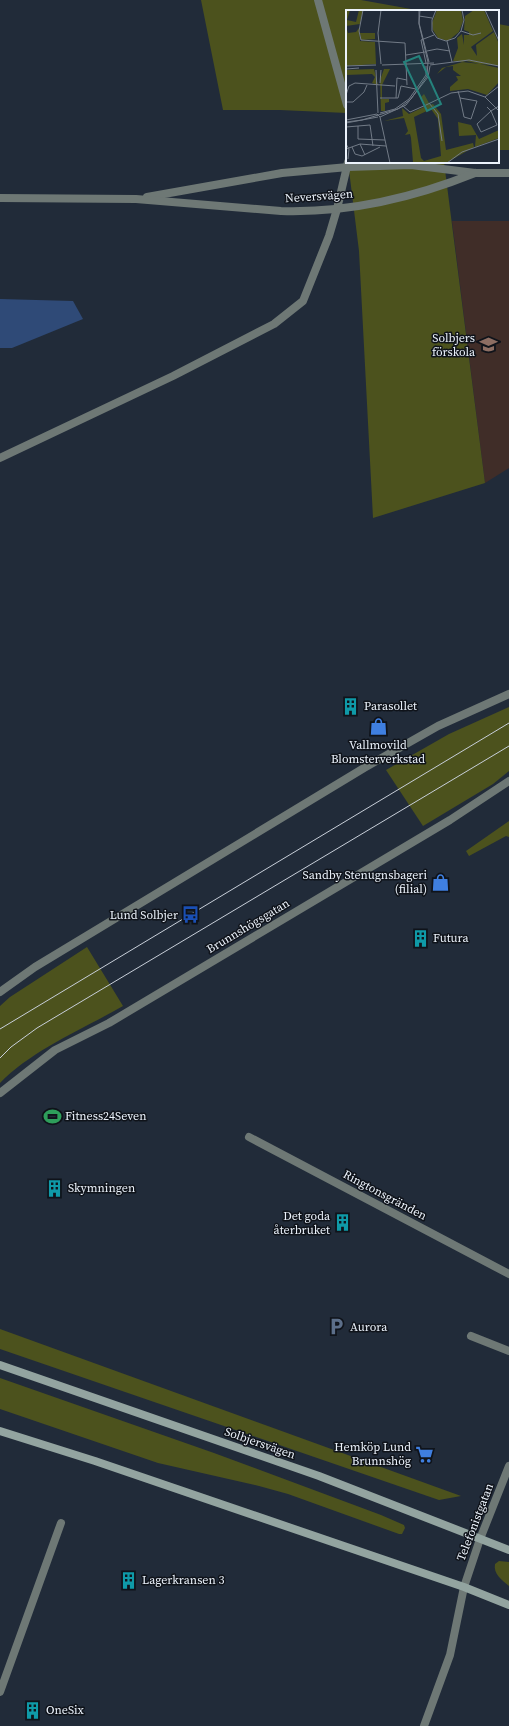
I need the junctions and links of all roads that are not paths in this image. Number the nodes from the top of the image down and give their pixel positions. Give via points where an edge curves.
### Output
1 (318, 0) edge
2 (346, 101) edge
3 (348, 164) edge
4 (475, 173) junction
5 (509, 174) edge
6 (0, 198) edge
7 (136, 199) junction
8 (337, 209) junction
9 (0, 458) edge
10 (509, 694) edge
11 (509, 781) edge
12 (0, 992) edge
13 (0, 1093) edge
14 (249, 1137) dead end
15 (509, 1274) edge
16 (471, 1336) dead end
17 (509, 1351) edge
18 (0, 1365) edge
19 (0, 1431) edge
20 (509, 1466) edge
21 (61, 1523) dead end
22 (480, 1539) junction
23 (509, 1550) edge
24 (464, 1587) junction
25 (509, 1605) edge
26 (0, 1692) edge
27 (424, 1726) edge

1 - 2 street
3 - 4 street, Neversvägen via 411,165
3 - 7 street, Neversvägen
3 - 8 street
4 - 5 street, Neversvägen
4 - 8 street, Neversvägen via 410,196
6 - 7 street, Neversvägen
7 - 8 street, Neversvägen via 281,211
8 - 9 street via 330,236 303,301 274,324 173,376
10 - 12 street via 438,726 364,768 35,967
11 - 13 street, Brunnshögsgatan via 450,820 108,1023 54,1050
14 - 15 street, Ringtonsgränden
16 - 17 street
18 - 22 main road, Solbjersvägen via 319,1476
19 - 24 main road
20 - 22 street, Telefonistgatan
21 - 26 street
22 - 23 main road, Solbjersvägen
22 - 24 street, Telefonistgatan
24 - 25 main road
24 - 27 street, Telefonistgatan via 450,1655

